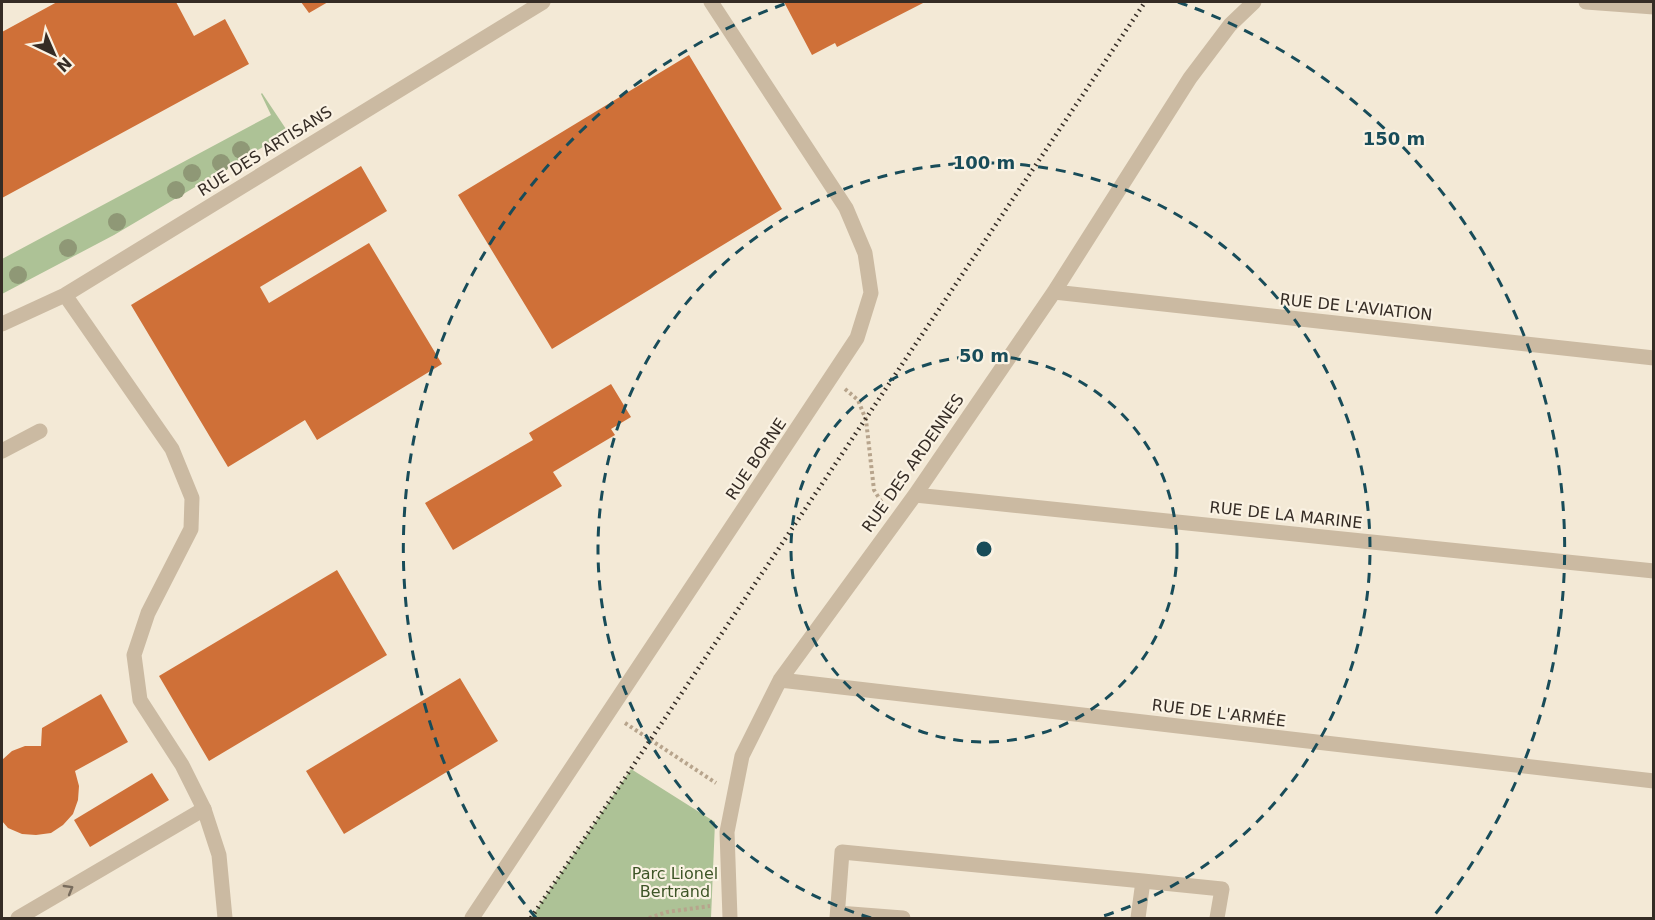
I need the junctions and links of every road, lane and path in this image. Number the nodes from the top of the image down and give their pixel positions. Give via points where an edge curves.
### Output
1 (543, 2) edge
2 (711, 2) edge
3 (1254, 2) edge
4 (1586, 2) edge
5 (1653, 7) edge
6 (1054, 292) junction
7 (65, 295) junction
8 (2, 324) edge
9 (1653, 357) edge
10 (831, 377) junction
11 (40, 431) dead end
12 (2, 451) edge
13 (915, 495) junction
14 (895, 521) junction
15 (1653, 572) edge
16 (780, 680) junction
17 (609, 712) junction
18 (1653, 781) edge
19 (735, 795) junction
20 (204, 809) junction
21 (1143, 881) junction
22 (728, 901) junction
23 (837, 916) edge
24 (18, 918) edge
25 (225, 918) edge
26 (472, 918) edge
27 (649, 918) edge
28 (730, 918) edge
29 (903, 918) edge
30 (1138, 918) edge
31 (1217, 918) edge

1 - 7 street, RUE DES ARTISANS
2 - 10 street, RUE BORNE via 846,208 865,253 871,293 857,338
3 - 6 street, RUE DES ARDENNES via 1230,25 1190,78
4 - 5 street
6 - 9 street, RUE DE L'AVIATION
6 - 13 street, RUE DES ARDENNES
7 - 8 street, RUE DES ARTISANS
7 - 20 street via 172,449 192,498 191,529 148,613 134,654 140,700 182,765
10 - 14 path via 858,400 866,420 874,490
10 - 17 street, RUE BORNE
11 - 12 street
13 - 14 street, RUE DES ARDENNES
13 - 15 street, RUE DE LA MARINE
14 - 16 street, RUE DES ARDENNES
16 - 18 street, RUE DE L'ARMÉE
16 - 19 street, RUE DES ARDENNES via 742,756
17 - 19 path
17 - 26 street, RUE BORNE
19 - 22 street, RUE DES ARDENNES via 727,832
24 -> 20 street
20 - 25 street via 219,855
21 - 23 street via 842,852
21 - 30 street
21 - 31 street via 1222,889
22 - 27 path
22 - 28 street, RUE DES ARDENNES
23 - 29 street

